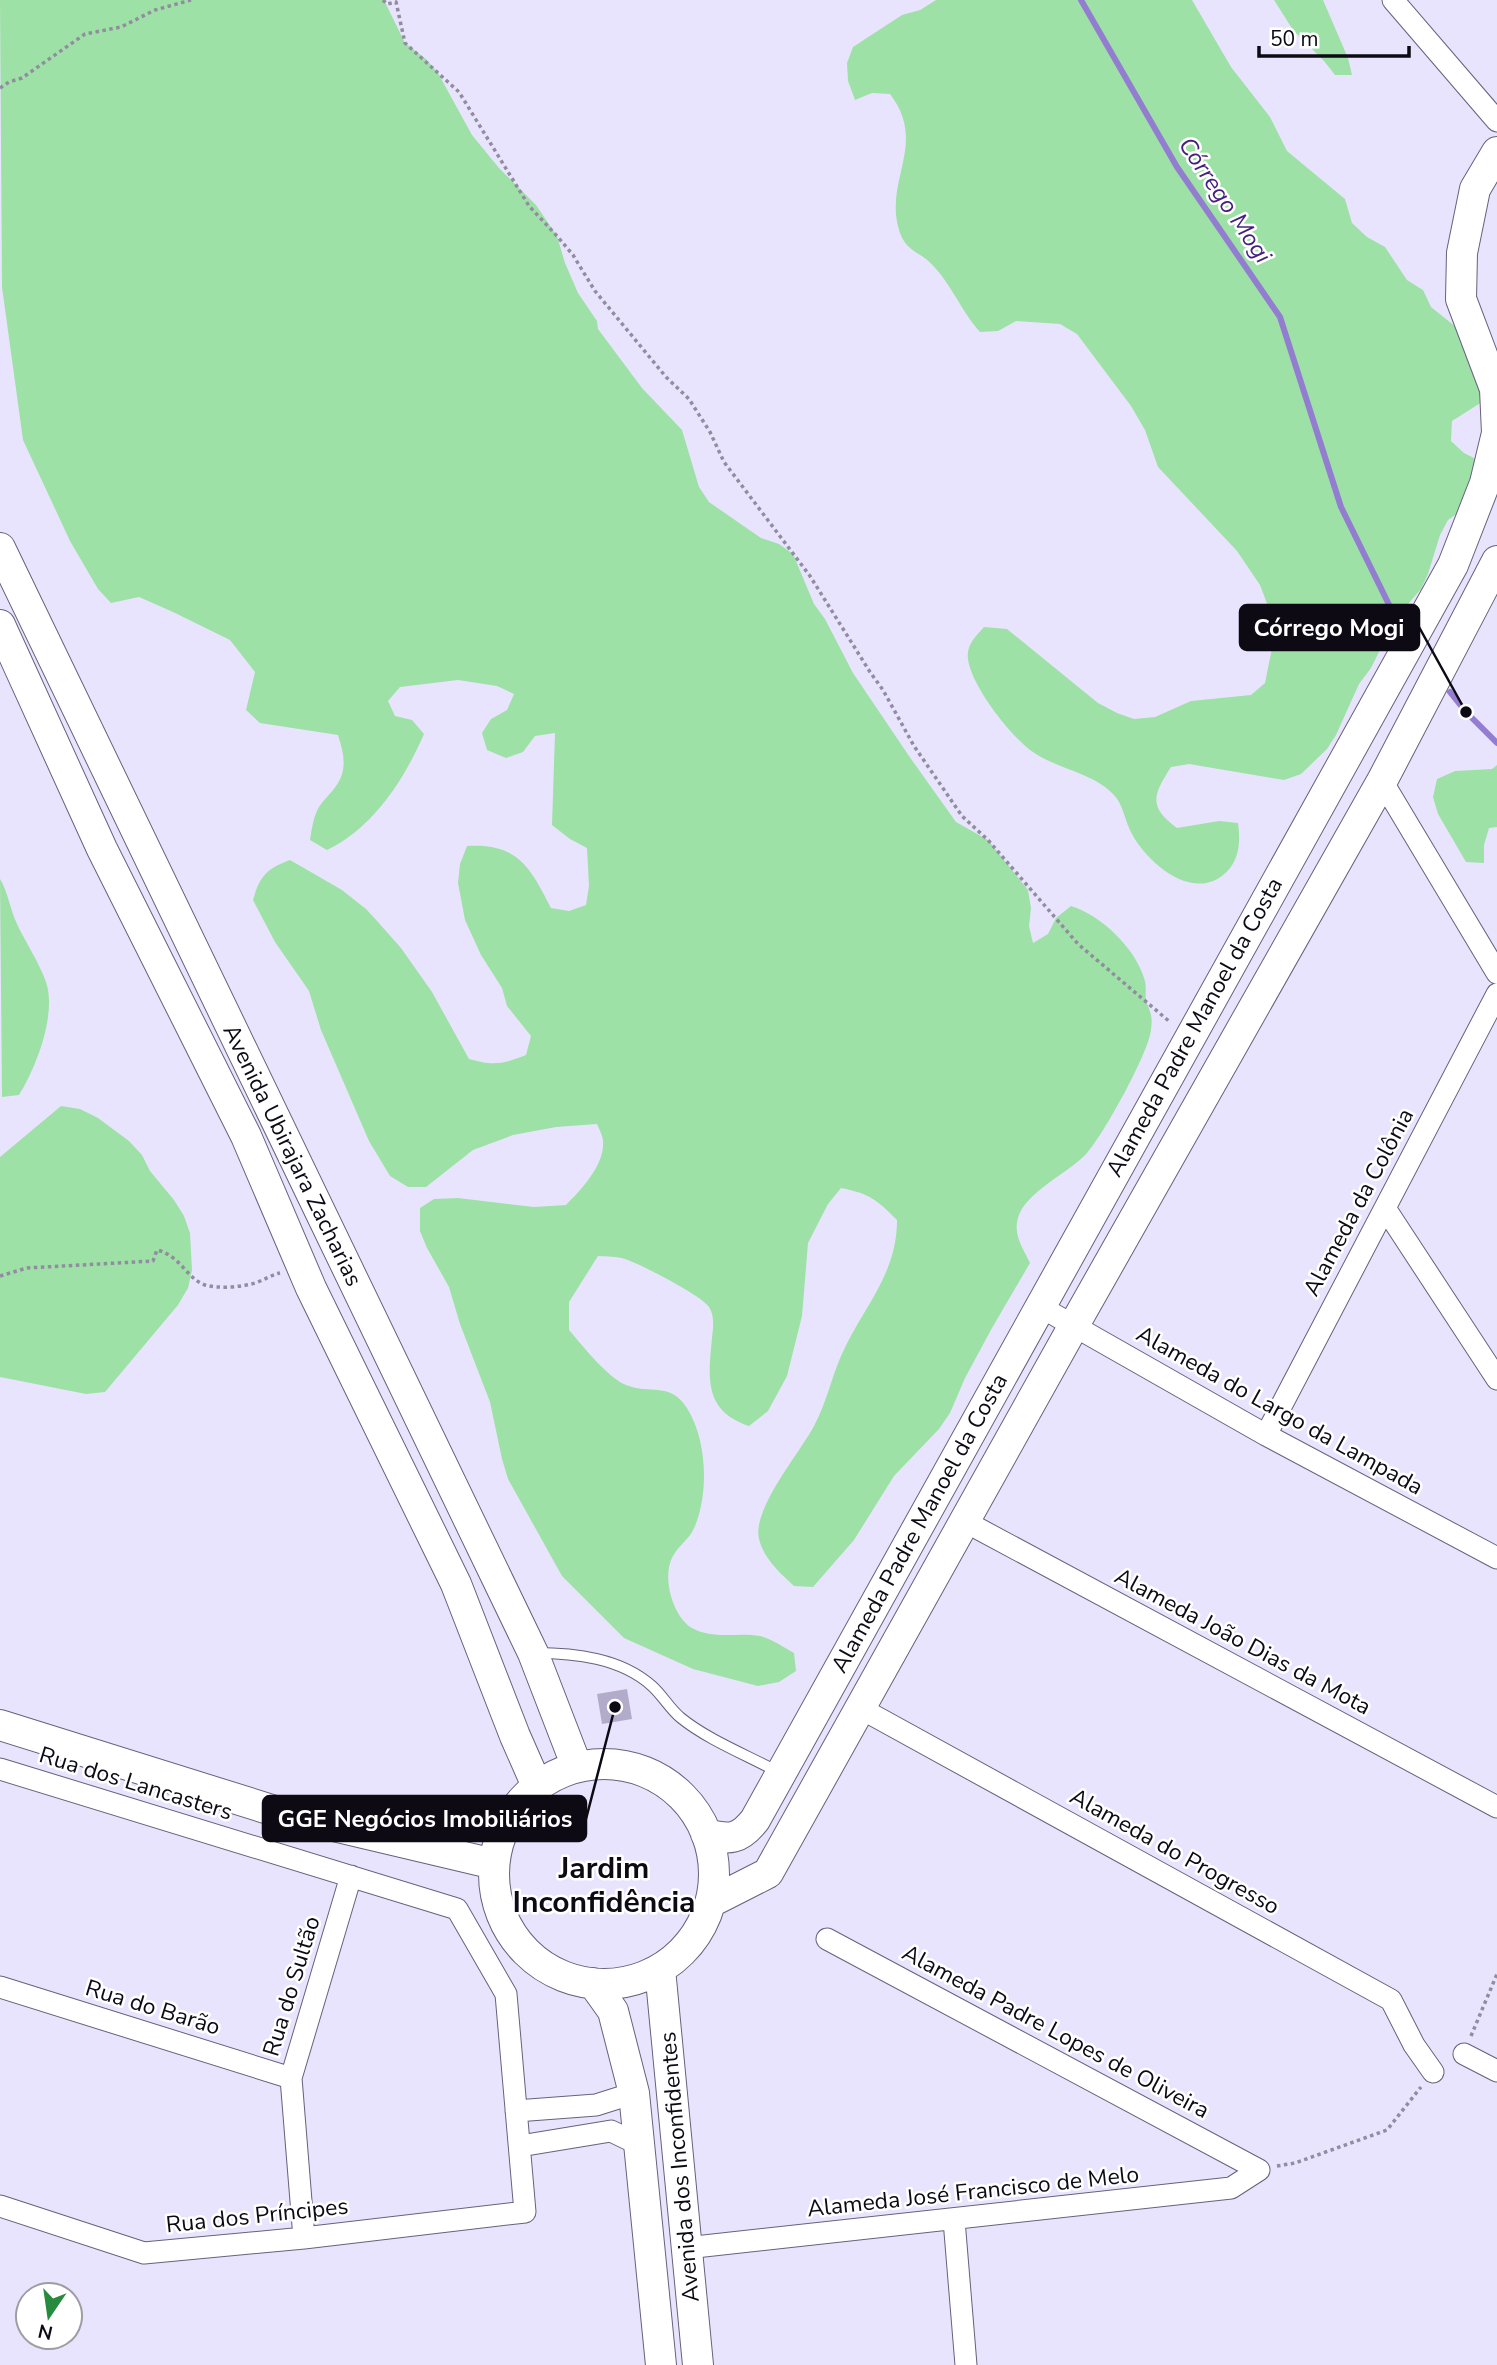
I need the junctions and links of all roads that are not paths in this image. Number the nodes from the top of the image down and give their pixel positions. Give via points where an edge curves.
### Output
1 (1393, 0) edge
2 (1497, 121) edge
3 (1497, 152) edge
4 (1496, 389) edge
5 (0, 548) edge
6 (1497, 561) edge
7 (0, 625) edge
8 (1382, 781) junction
9 (1497, 973) edge
10 (1497, 994) edge
11 (1385, 1208) junction
12 (1039, 1306) junction
13 (1073, 1327) junction
14 (1497, 1379) edge
15 (1266, 1435) junction
16 (964, 1521) junction
17 (1497, 1558) edge
18 (533, 1653) junction
19 (860, 1708) junction
20 (0, 1725) edge
21 (577, 1767) junction
22 (0, 1769) edge
23 (780, 1773) junction
24 (537, 1786) junction
25 (1497, 1807) edge
26 (706, 1835) junction
27 (494, 1864) junction
28 (351, 1876) junction
29 (711, 1902) junction
30 (827, 1938) dead end
31 (660, 1969) junction
32 (593, 1983) junction
33 (0, 1987) edge
34 (1464, 2054) road end
35 (1497, 2071) edge
36 (1433, 2072) road end
37 (291, 2078) junction
38 (634, 2093) junction
39 (516, 2111) junction
40 (640, 2145) junction
41 (520, 2146) junction
42 (1259, 2170) joint
43 (0, 2206) edge
44 (954, 2220) junction
45 (304, 2238) junction
46 (686, 2248) junction
47 (650, 2250) junction
48 (662, 2365) edge
49 (698, 2365) edge
50 (966, 2365) edge

1 - 2 street
3 - 4 main road, Alameda Padre Manoel da Costa via 1475,189 1462,253 1461,299
4 - 12 main road, Alameda Padre Manoel da Costa via 1497,433 1485,483 1453,565
5 - 18 main road, Avenida Ubirajara Zacharias
6 - 8 main road, Alameda Padre Manoel da Costa
7 - 24 main road, Avenida Ubirajara Zacharias via 102,849 246,1136 303,1269 456,1584
8 - 9 street
8 - 13 main road, Alameda Padre Manoel da Costa
10 - 11 street, Alameda da Colônia
11 - 14 street
11 - 15 street, Alameda da Colônia
12 - 13 street, Alameda do Largo da Lampada
12 - 23 main road, Alameda Padre Manoel da Costa
13 - 15 street, Alameda do Largo da Lampada
13 - 16 main road, Alameda Padre Manoel da Costa
15 - 17 street, Alameda do Largo da Lampada
16 - 19 main road, Alameda Padre Manoel da Costa
16 - 25 street, Alameda João Dias da Mota
18 - 21 main road, Avenida Ubirajara Zacharias
18 - 23 lane via 591,1657 631,1672 650,1684 679,1717
19 - 29 main road, Alameda Padre Manoel da Costa via 768,1873
19 - 36 street, Alameda do Progresso via 1391,2000
20 - 27 main road via 291,1816
21 - 24 main road
21 - 26 main road via 606,1763 636,1768 663,1781 685,1800
22 - 28 street, Rua dos Lancasters
23 - 26 main road, Alameda Padre Manoel da Costa via 743,1834 725,1839
24 - 27 main road via 515,1808 500,1834
26 - 29 main road via 715,1875
27 - 32 main road via 496,1898 509,1930 531,1956 550,1969
28 - 37 street, Rua do Sultão
28 - 39 street, Rua dos Lancasters via 457,1909 506,1994
29 - 31 main road via 683,1951
30 - 42 street, Alameda Padre Lopes de Oliveira
31 - 32 main road via 628,1981
31 - 46 main road, Avenida dos Inconfidentes
32 - 38 main road, Avenida dos Inconfidentes via 613,2011
33 - 37 street, Rua do Barão
34 - 35 street
37 - 45 street, Rua do Sultão
38 - 39 street via 596,2105
38 - 40 main road, Avenida dos Inconfidentes
39 - 41 street
40 - 41 street via 611,2131
40 - 47 main road, Avenida dos Inconfidentes
41 - 45 street, Rua dos Príncipes via 525,2212
42 - 44 street, Alameda José Francisco de Melo via 1231,2188
43 - 45 street, Rua dos Príncipes via 144,2253
44 - 46 street, Alameda José Francisco de Melo
44 - 50 street
46 - 47 main road
46 - 49 main road, Avenida dos Inconfidentes
47 - 48 main road, Avenida dos Inconfidentes

